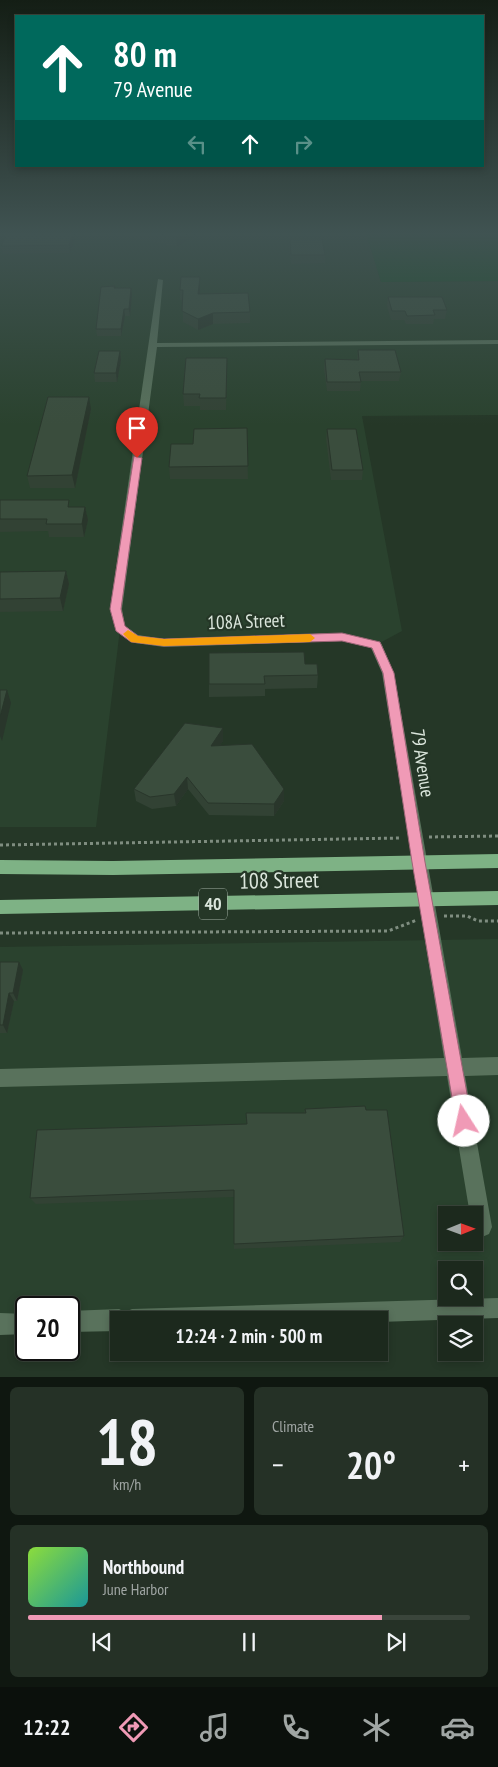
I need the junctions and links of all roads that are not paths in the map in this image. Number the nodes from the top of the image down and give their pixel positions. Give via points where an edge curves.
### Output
1 (158, 297) edge
2 (498, 342) edge
3 (154, 345) junction
4 (366, 642) joint
5 (498, 861) edge
6 (419, 862) junction
7 (0, 867) edge
8 (498, 898) edge
9 (0, 907) edge
10 (427, 908) junction
11 (498, 1066) edge
12 (455, 1068) junction
13 (0, 1078) edge
14 (479, 1206) edge
15 (498, 1308) edge
16 (388, 1312) edge
17 (110, 1320) edge
18 (80, 1322) edge
19 (0, 1324) edge
20 (15, 1324) edge

1 - 3 street
2 - 3 street
3 - 4 street, 108A Street via 116,609 120,628 135,639 164,642 342,637
4 - 6 street, 79 Avenue via 376,645 388,673
5 - 6 main road, 108 Street / 40
6 - 7 main road, 108 Street / 40
6 - 10 street, 79 Avenue
8 - 10 main road, 108 Street / 40
9 - 10 main road, 108 Street / 40
10 - 12 street, 79 Avenue
11 - 12 street
12 - 13 street
12 - 14 street, 79 Avenue
15 - 16 street
17 - 18 street
19 - 20 street

